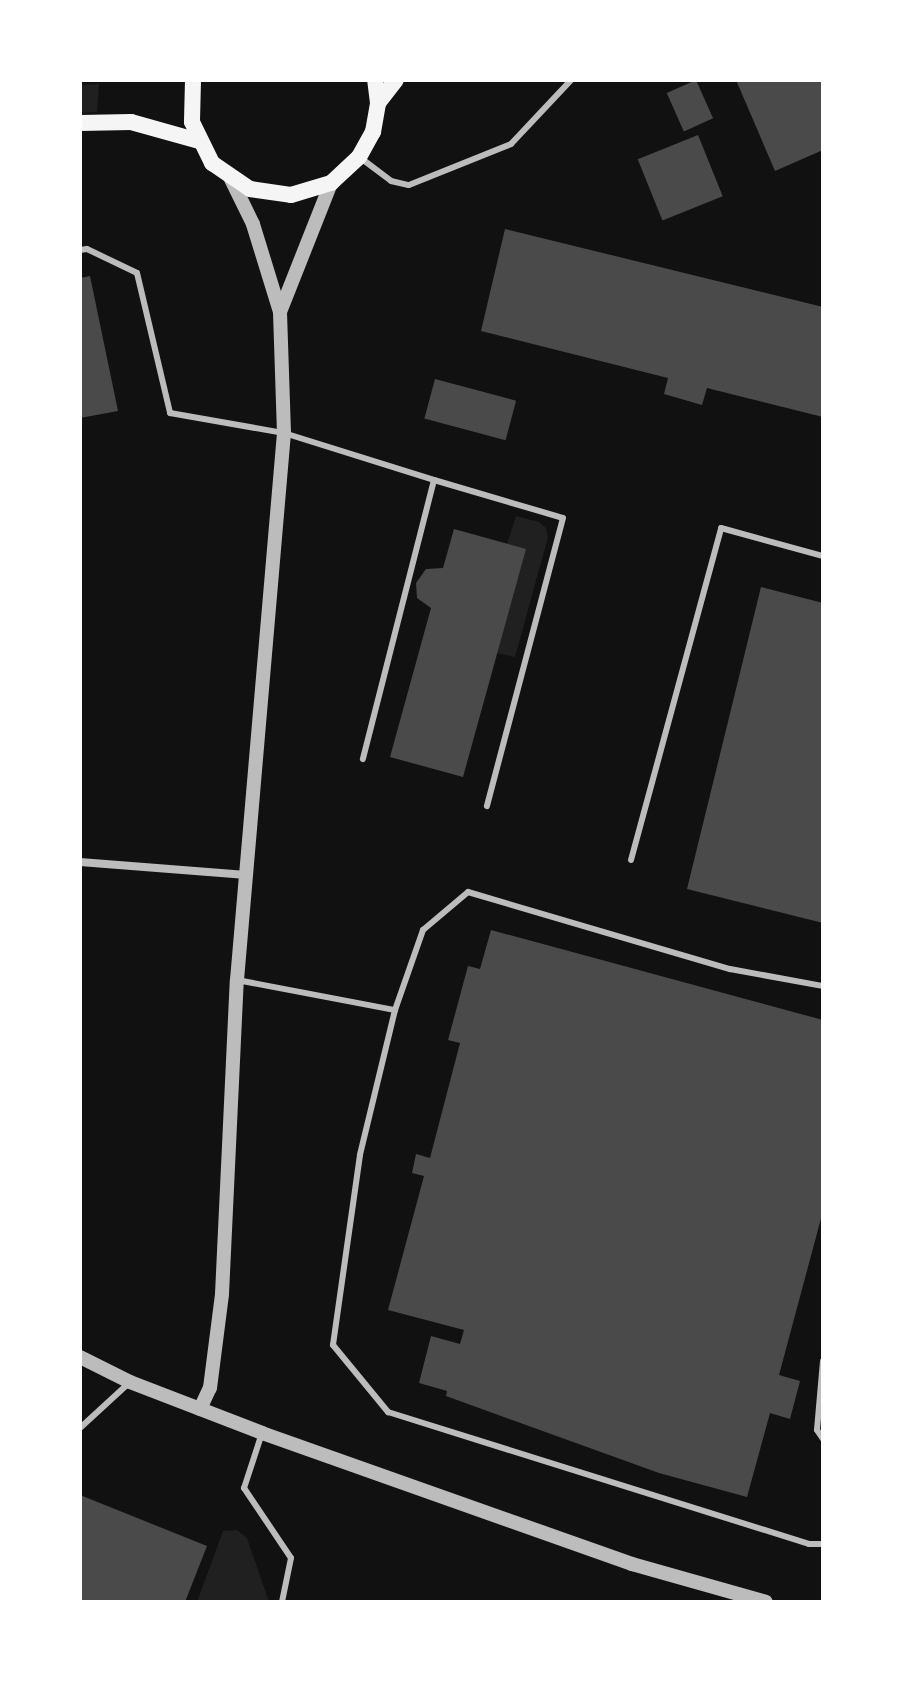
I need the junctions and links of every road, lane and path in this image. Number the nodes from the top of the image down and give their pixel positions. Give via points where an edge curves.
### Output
1 (193, 80) edge
2 (375, 80) edge
3 (396, 80) edge
4 (571, 80) edge
5 (378, 103) junction
6 (80, 123) edge
7 (199, 141) junction
8 (359, 157) junction
9 (231, 179) junction
10 (331, 183) junction
11 (80, 250) edge
12 (280, 312) junction
13 (284, 433) junction
14 (434, 480) junction
15 (823, 556) edge
16 (363, 759) dead end
17 (487, 806) dead end
18 (631, 860) dead end
19 (80, 862) edge
20 (246, 875) junction
21 (237, 980) junction
22 (823, 986) edge
23 (395, 1010) junction
24 (80, 1357) edge
25 (823, 1361) edge
26 (130, 1382) junction
27 (200, 1409) junction
28 (80, 1428) edge
29 (262, 1433) junction
30 (823, 1439) edge
31 (823, 1544) edge
32 (282, 1602) edge
33 (766, 1602) edge

1 - 7 main road via 190,103
2 - 5 main road
3 - 5 main road
4 - 8 lane via 511,144 409,185 391,181
5 - 8 main road via 373,132
6 - 7 main road via 131,122
7 - 9 main road via 212,163
8 - 10 main road
9 - 10 main road via 270,194 311,191
9 - 12 street via 253,224
10 - 12 street
11 - 13 lane via 137,273 170,413
12 - 13 street
13 - 14 lane
13 - 20 street
14 - 16 lane
14 - 17 lane via 563,518
15 - 18 lane via 721,528
19 - 20 street
20 - 21 street
21 - 23 lane
21 - 27 street via 222,1294 210,1388
22 - 23 lane via 730,969 468,892 423,930
23 - 31 lane via 360,1155 333,1345 388,1412 809,1544
24 - 26 street
25 - 30 lane via 817,1430
26 - 27 street
26 - 28 lane
27 - 29 street
29 - 32 lane via 244,1488 291,1558
29 - 33 street via 632,1564

